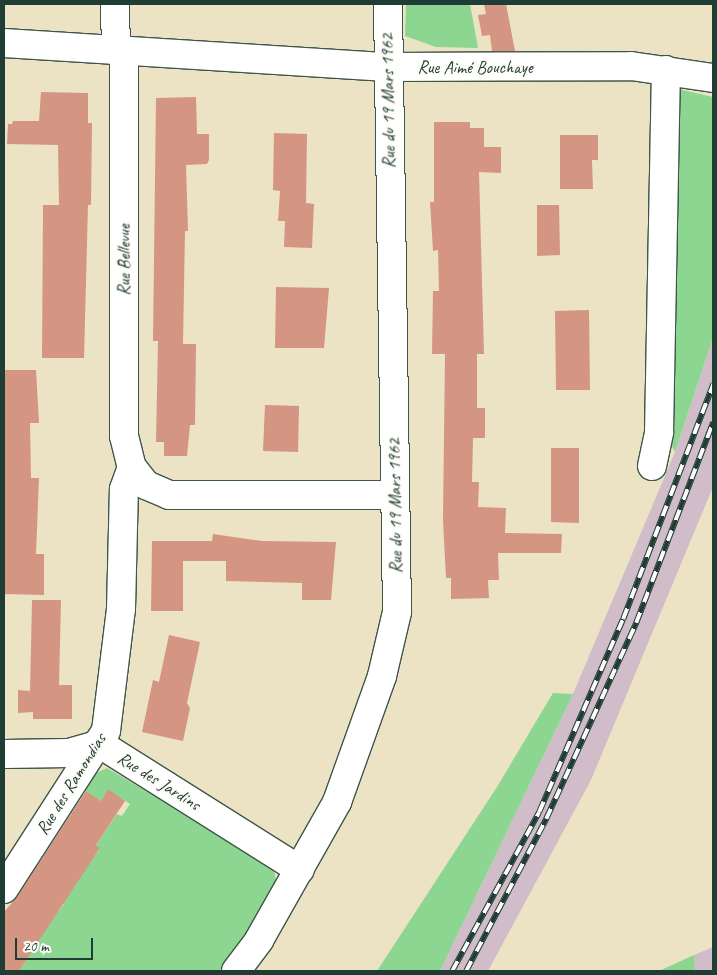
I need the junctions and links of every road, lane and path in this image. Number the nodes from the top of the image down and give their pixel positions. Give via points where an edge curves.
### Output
1 (115, 4) edge
2 (388, 4) edge
3 (4, 43) edge
4 (120, 51) junction
5 (387, 67) junction
6 (666, 70) junction
7 (713, 78) edge
8 (652, 466) dead end
9 (132, 468) junction
10 (395, 495) junction
11 (100, 744) junction
12 (4, 754) edge
13 (300, 870) junction
14 (4, 889) edge
15 (236, 971) edge

1 - 4 street
2 - 5 street, Rue du 19 Mars 1962
3 - 4 street, Rue Aimé Bouchaye
4 - 5 street, Rue Aimé Bouchaye
4 - 9 street, Rue Bellevue via 124,436
5 - 6 street, Rue Aimé Bouchaye via 631,66
5 - 10 street, Rue du 19 Mars 1962
6 - 7 street, Rue Aimé Bouchaye
6 - 8 street via 658,432
9 - 10 street, Rue Bellevue via 146,485 169,495
9 - 11 street, Rue des Ramondias via 124,489 121,610 106,731
10 - 13 street, Rue du 19 Mars 1962 via 397,612 382,676 337,802
11 - 12 street, Rue des Jardins via 69,753
11 - 13 street, Rue des Jardins
11 - 14 street, Rue des Ramondias
13 - 15 street, Rue du 19 Mars 1962 via 259,940

